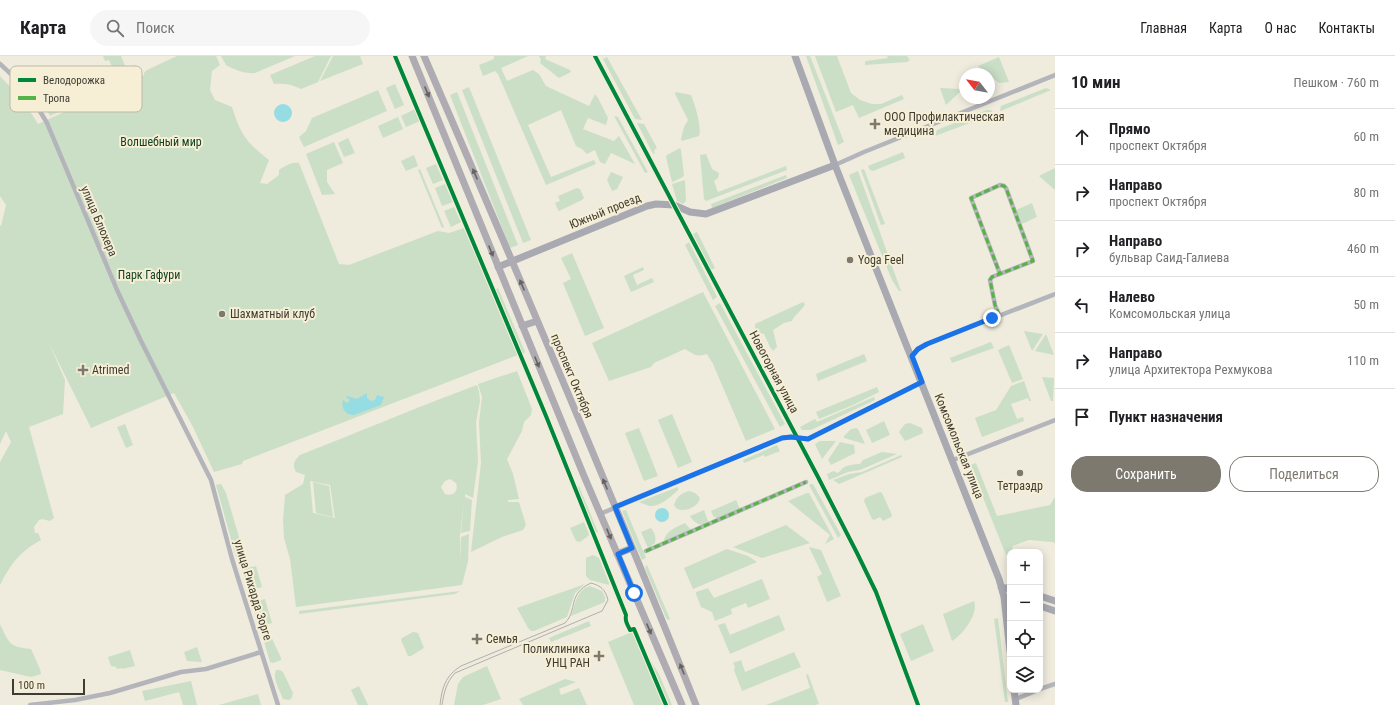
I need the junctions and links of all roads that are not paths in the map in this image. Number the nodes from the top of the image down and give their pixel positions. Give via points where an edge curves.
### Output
1 (412, 56) edge
2 (424, 56) edge
3 (595, 56) edge
4 (795, 56) edge
5 (0, 64) edge
6 (10, 73) edge
7 (1055, 76) edge
8 (40, 112) edge
9 (835, 165) junction
10 (674, 205) junction
11 (490, 210) junction
12 (476, 215) junction
13 (512, 261) junction
14 (498, 267) junction
15 (1000, 274) junction
16 (1055, 294) edge
17 (999, 315) junction
18 (537, 321) junction
19 (522, 326) junction
20 (912, 356) junction
21 (922, 382) junction
22 (1055, 420) edge
23 (797, 438) junction
24 (953, 460) junction
25 (211, 480) joint
26 (806, 482) dead end
27 (615, 507) junction
28 (600, 514) junction
29 (632, 548) junction
30 (646, 551) dead end
31 (618, 554) junction
32 (1001, 587) junction
33 (1007, 588) edge
34 (1043, 597) edge
35 (1007, 598) edge
36 (1055, 601) edge
37 (1043, 607) edge
38 (1055, 611) edge
39 (674, 649) junction
40 (261, 652) junction
41 (660, 655) junction
42 (1055, 684) edge
43 (1043, 688) edge
44 (1033, 693) edge
45 (1016, 702) edge
46 (30, 705) edge
47 (278, 705) edge
48 (682, 705) edge
49 (696, 705) edge
50 (918, 705) edge

1 -> 12 main road
11 -> 2 main road, проспект Октября
3 - 10 street, Новогорная улица
4 - 9 main road, Комсомольская улица
5 - 6 street, улица Блюхера
7 - 9 street
8 - 25 street, улица Блюхера via 117,290
9 - 10 main road, Южный проезд via 706,214 690,212
9 - 20 main road, Комсомольская улица
10 - 13 main road, Южный проезд via 647,206
10 - 23 street, Новогорная улица
11 - 12 main road
11 - 13 main road, проспект Октября
12 -> 14 main road
13 - 14 main road, Южный проезд
18 -> 13 main road, проспект Октября
14 - 19 main road
15 - 15 street via 971,198 1000,185 1006,188 1033,261
15 - 17 street via 990,280
16 - 17 street
17 - 20 street via 927,344
18 - 19 main road
27 -> 18 main road, проспект Октября
19 -> 28 main road
20 - 21 main road, Комсомольская улица
21 - 23 street via 808,439
21 - 24 main road, Комсомольская улица
22 - 24 street
23 - 27 street via 782,438
23 - 50 street, Новогорная улица via 876,592
24 - 32 main road, Комсомольская улица
25 - 40 street, улица Рихарда Зорге
26 - 30 street
27 - 28 street
27 - 29 main road, проспект Октября
28 -> 31 main road
29 - 31 main road
29 - 39 main road, проспект Октября
31 -> 41 main road
32 - 33 main road
32 - 35 main road, Комсомольская улица
34 - 36 main road
37 - 38 main road
39 - 41 main road
49 -> 39 main road, проспект Октября
40 - 46 street via 110,693
40 - 47 street, улица Рихарда Зорге
41 - 48 main road
42 - 43 street
44 - 45 street

